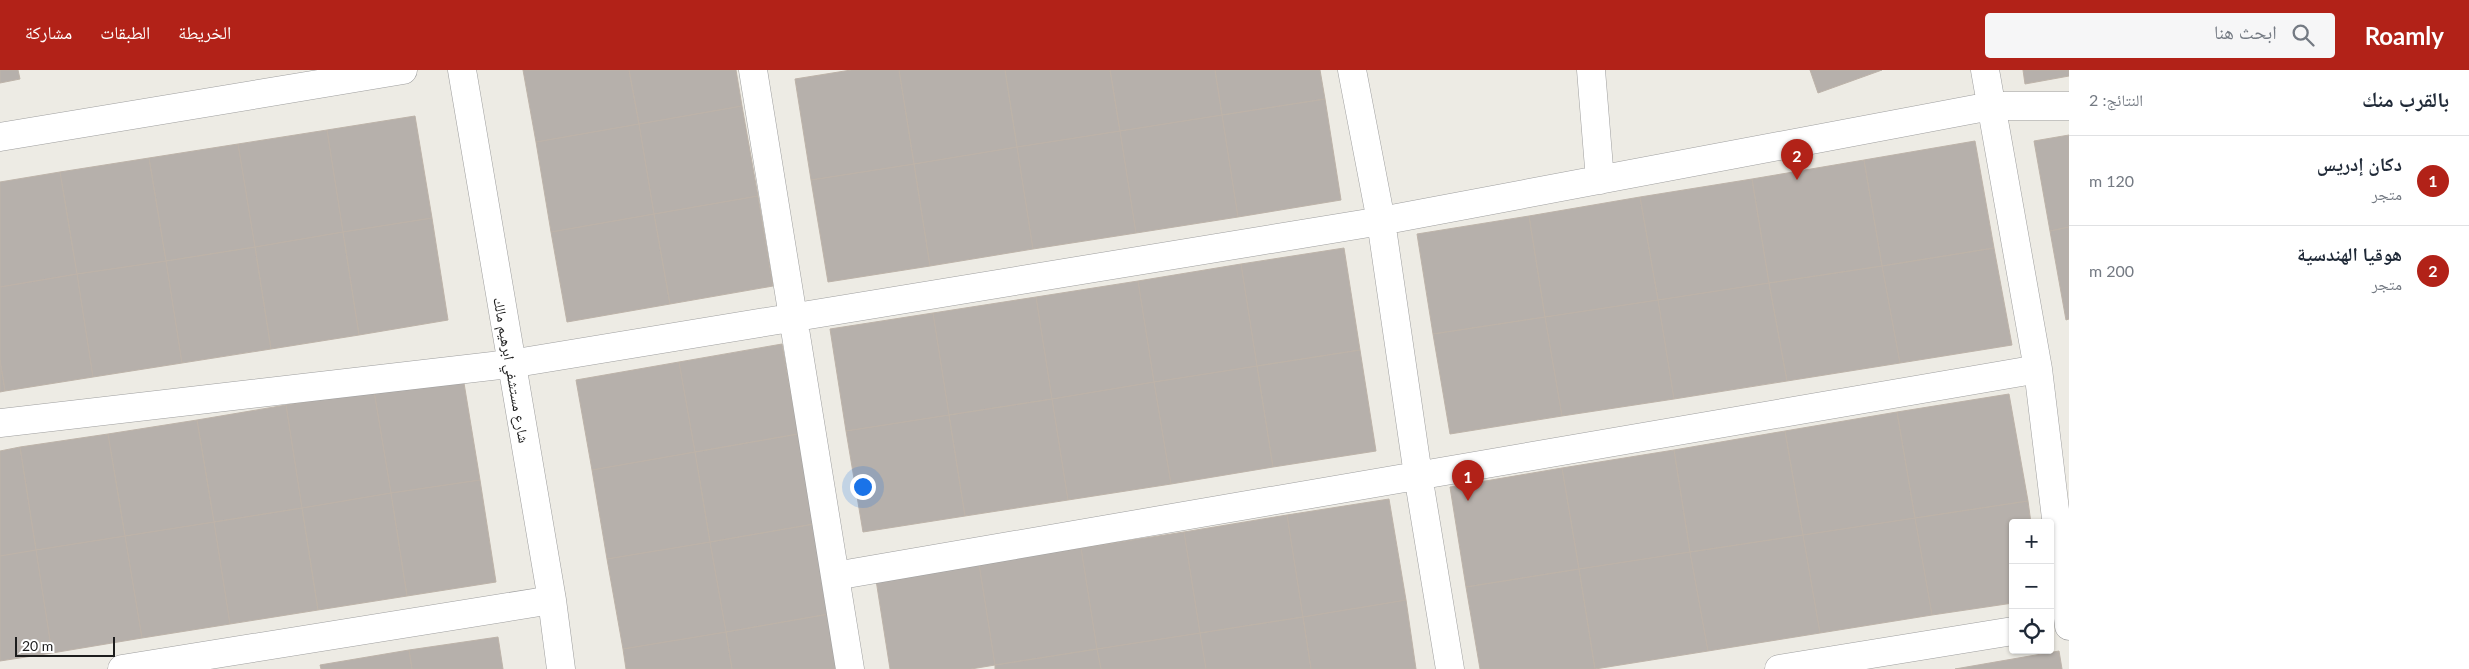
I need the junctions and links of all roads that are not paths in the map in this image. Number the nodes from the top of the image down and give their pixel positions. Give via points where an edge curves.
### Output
1 (403, 70) edge
2 (462, 70) edge
3 (753, 70) edge
4 (1352, 70) edge
5 (1591, 70) edge
6 (1985, 70) edge
7 (1992, 106) junction
8 (2069, 106) edge
9 (0, 137) edge
10 (1600, 180) junction
11 (1381, 221) junction
12 (794, 318) junction
13 (510, 364) junction
14 (2038, 369) junction
15 (0, 423) edge
16 (1418, 475) junction
17 (835, 576) junction
18 (552, 600) junction
19 (2069, 622) edge
20 (2054, 624) edge
21 (2069, 626) edge
22 (2009, 632) edge
23 (122, 669) edge
24 (562, 669) edge
25 (850, 669) edge
26 (1450, 669) edge
27 (1779, 669) edge

1 - 9 street
2 - 13 street, شارع مستشفي ابرهيم مالك
3 - 12 street
4 - 11 street
5 - 10 street
6 - 7 street
7 - 8 street
7 - 10 street
7 - 14 street
10 - 11 street
11 - 12 street
11 - 16 street
12 - 13 street
12 - 17 street
13 - 15 street
13 - 18 street, شارع مستشفي ابرهيم مالك
14 - 16 street
14 - 19 street
16 - 17 street
16 - 26 street
17 - 25 street
18 - 23 street
18 - 24 street, شارع مستشفي ابرهيم مالك
19 - 20 street
19 - 21 street
22 - 27 street

